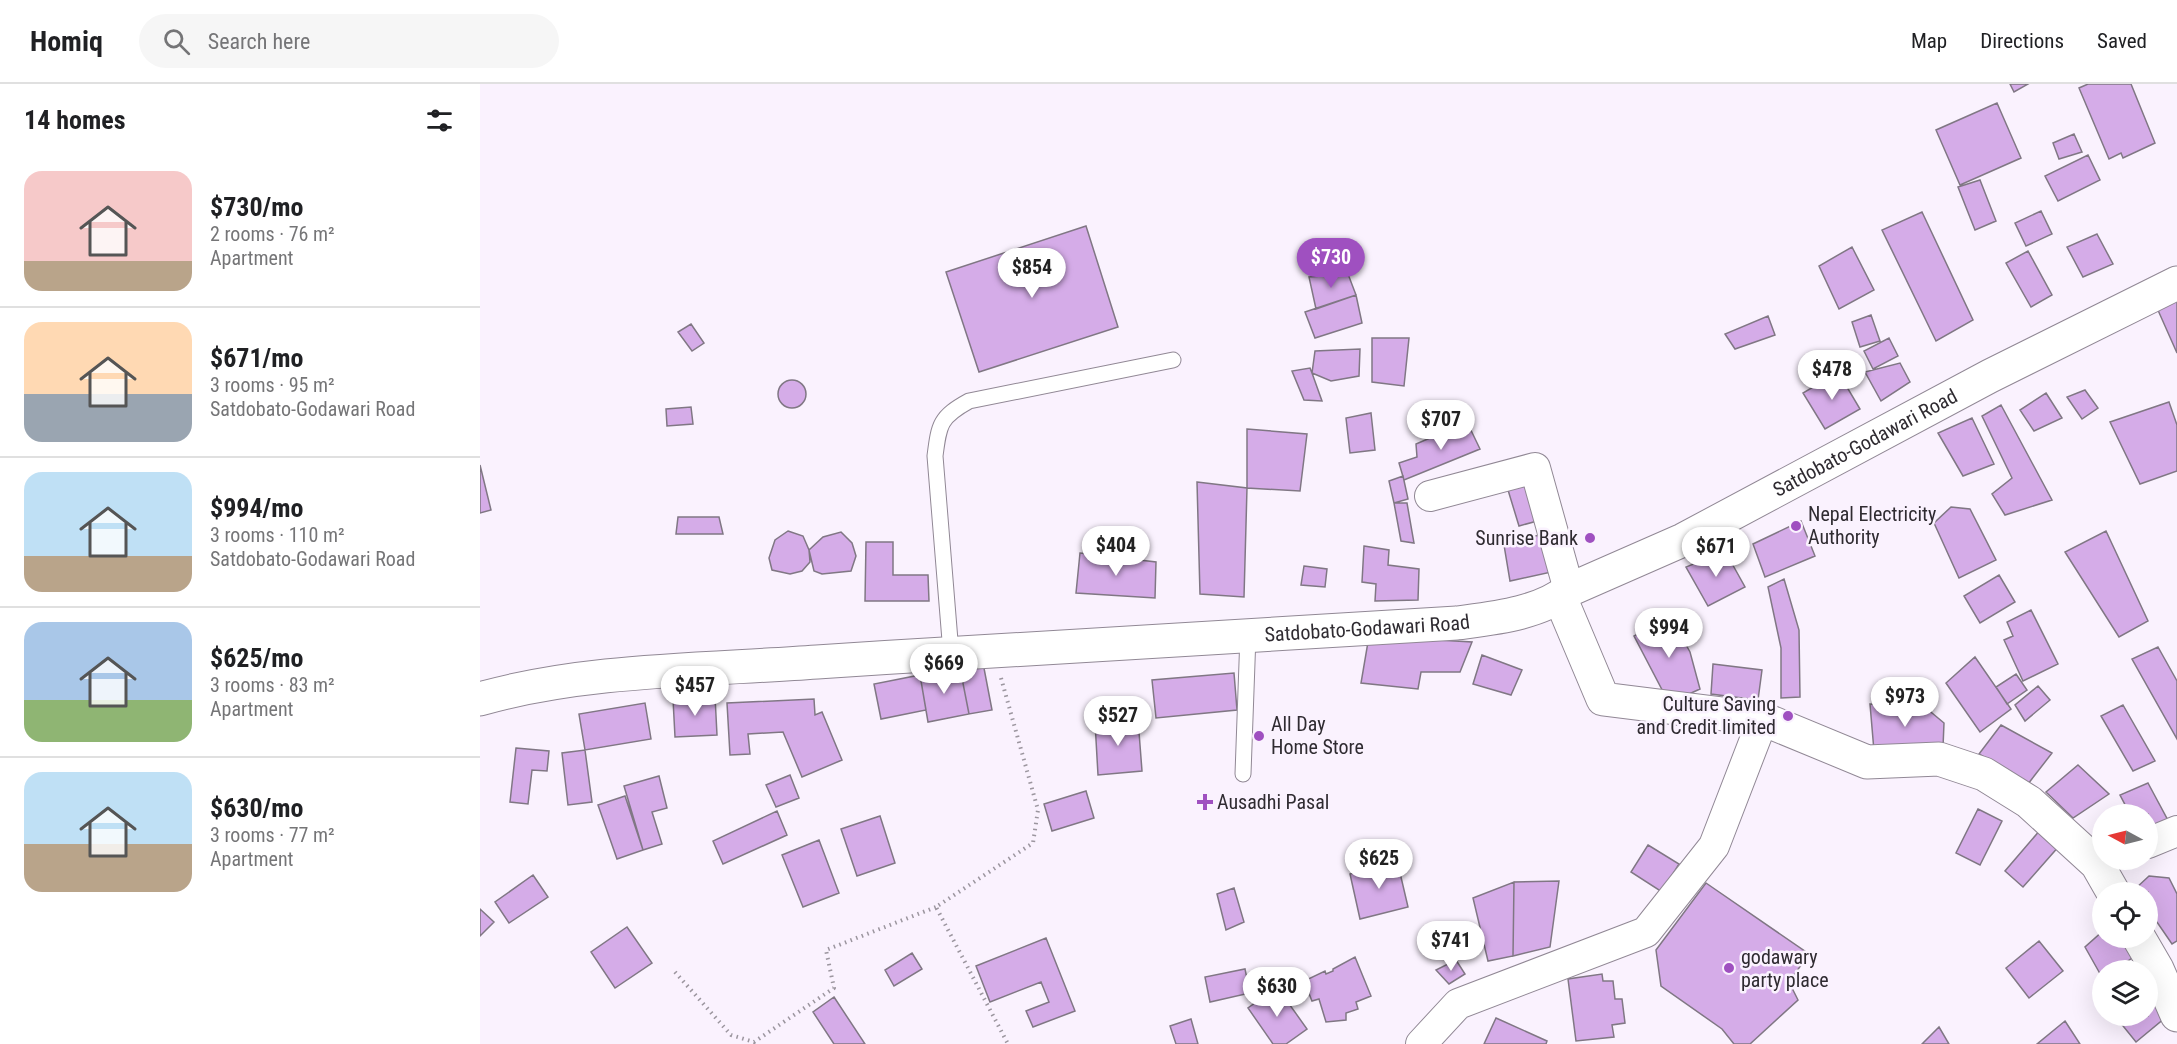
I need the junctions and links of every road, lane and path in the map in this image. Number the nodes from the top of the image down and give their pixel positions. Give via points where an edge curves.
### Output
1 (2177, 282) edge
2 (1173, 360) dead end
3 (1430, 496) dead end
4 (1564, 594) junction
5 (1248, 635) junction
6 (993, 650) junction
7 (951, 653) junction
8 (480, 699) edge
9 (1763, 718) junction
10 (1243, 774) dead end
11 (2177, 831) edge
12 (2158, 839) edge
13 (2092, 854) edge
14 (936, 907) junction
15 (2145, 948) edge
16 (675, 972) dead end
17 (2177, 1016) edge
18 (1008, 1044) edge
19 (1421, 1044) edge

1 - 4 street, Satdobato-Godawari Road via 1990,376 1683,540
2 - 7 lane via 969,401 951,411 939,424 935,456
3 - 4 street via 1535,468
4 - 5 street, Satdobato-Godawari Road via 1509,616 1457,623
4 - 9 street via 1603,699
5 - 6 street, Satdobato-Godawari Road
5 - 10 lane
6 - 7 street, Satdobato-Godawari Road
6 - 14 path via 1038,810 1033,843
7 - 8 street, Satdobato-Godawari Road via 628,676 524,687
9 - 13 street via 1867,762 1939,759 1984,774 2030,802
9 - 19 street via 1714,846 1646,932 1458,1004
11 - 12 street
14 - 16 path via 826,950 834,988 754,1042 731,1035
14 - 18 path
15 - 17 street

